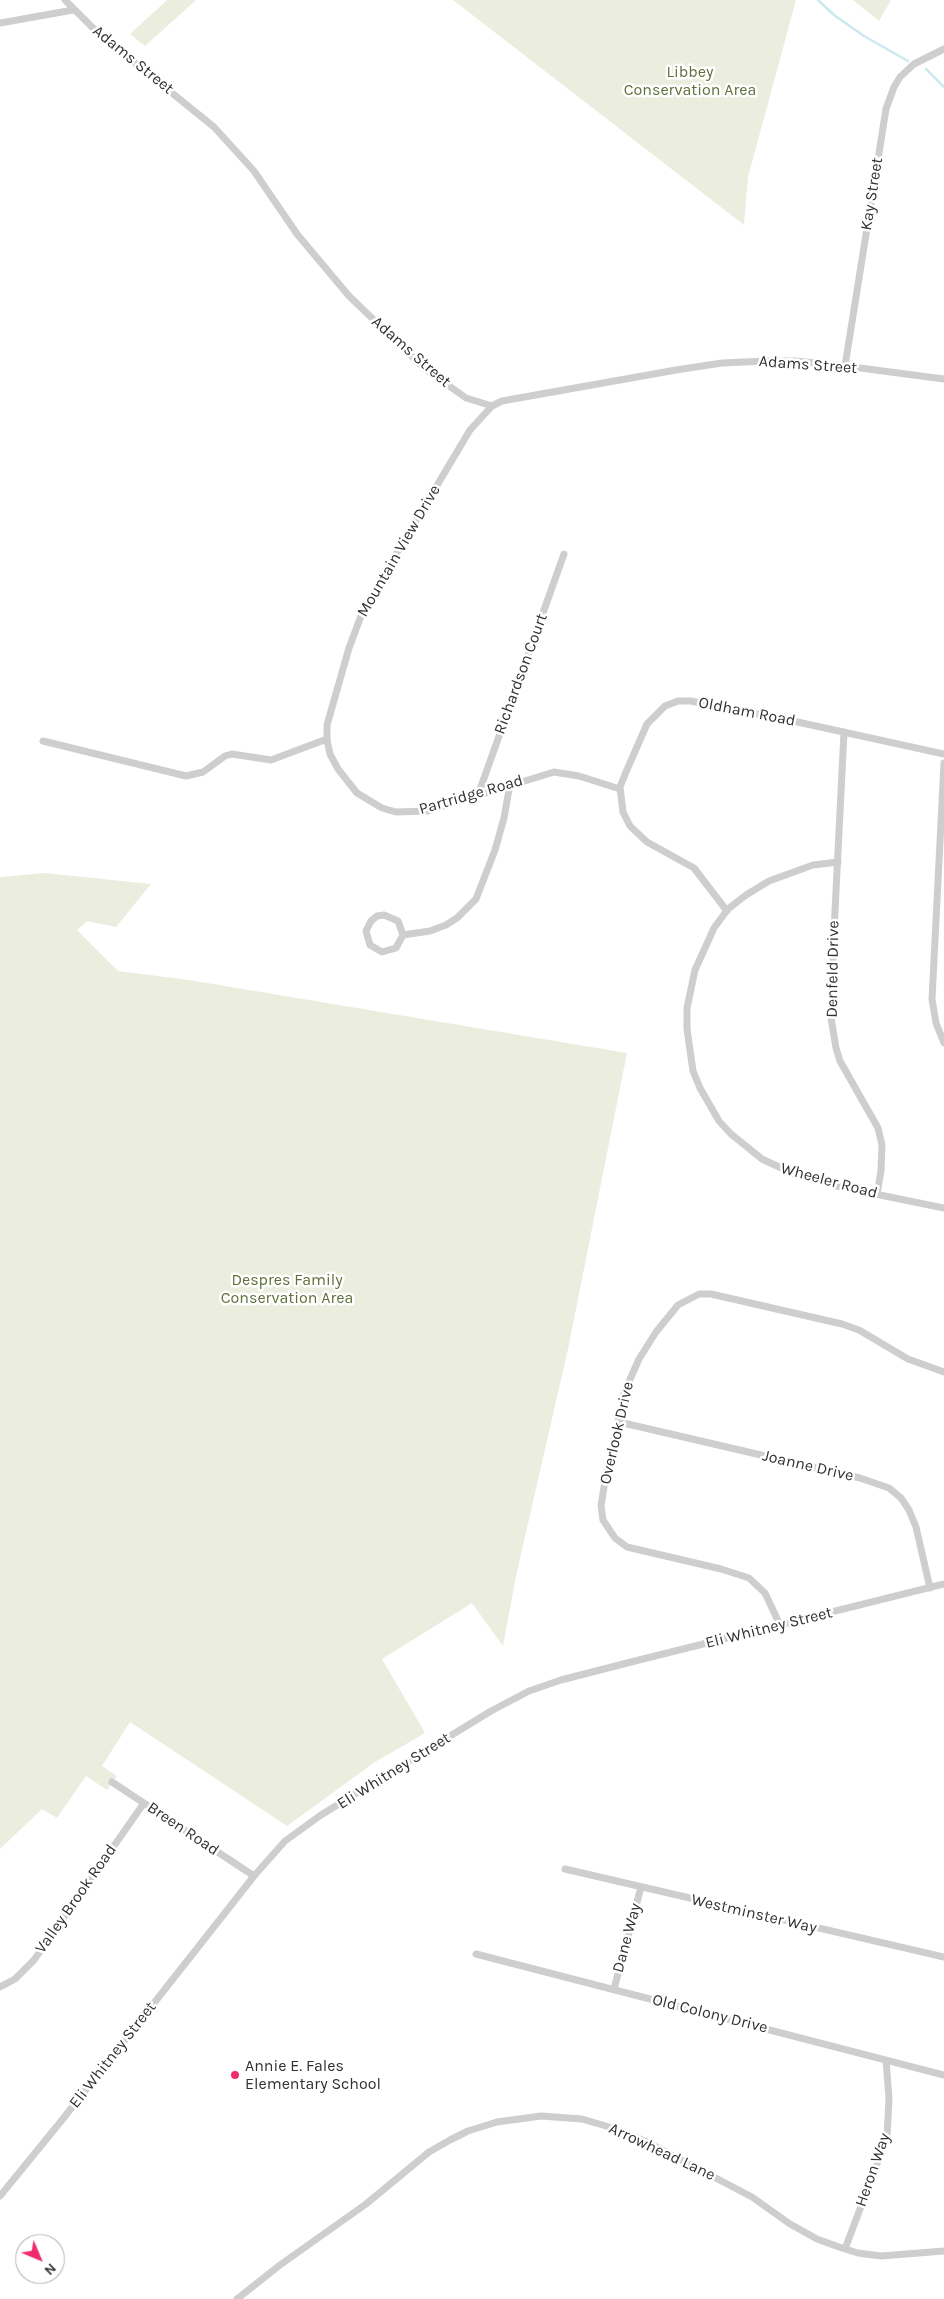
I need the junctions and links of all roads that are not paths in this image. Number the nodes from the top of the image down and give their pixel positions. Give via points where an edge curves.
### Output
1 (64, 0) edge
2 (73, 10) junction
3 (0, 23) edge
4 (944, 49) edge
5 (845, 366) junction
6 (944, 379) edge
7 (492, 406) junction
8 (564, 554) dead end
9 (844, 732) junction
10 (327, 739) junction
11 (43, 741) dead end
12 (944, 754) edge
13 (944, 764) edge
14 (510, 784) junction
15 (620, 789) junction
16 (478, 794) junction
17 (838, 862) junction
18 (727, 911) junction
19 (403, 935) junction
20 (944, 1043) edge
21 (877, 1194) junction
22 (944, 1208) edge
23 (944, 1372) edge
24 (619, 1422) junction
25 (944, 1584) edge
26 (930, 1588) junction
27 (780, 1625) junction
28 (112, 1782) dead end
29 (144, 1803) junction
30 (565, 1870) dead end
31 (254, 1876) junction
32 (641, 1887) junction
33 (476, 1954) dead end
34 (944, 1956) edge
35 (0, 1987) edge
36 (614, 1990) junction
37 (886, 2060) junction
38 (944, 2075) edge
39 (0, 2196) edge
40 (845, 2249) junction
41 (944, 2251) edge
42 (238, 2299) edge

1 - 2 street, Adams Street
2 - 3 street
2 - 7 street, Adams Street via 221,134 254,171 322,265 402,349 454,391
4 - 5 street, Kay Street via 914,64 900,77 886,110
5 - 6 street, Adams Street
5 - 7 street, Adams Street via 781,360 722,363 502,401
7 - 10 street, Mountain View Drive via 470,430 364,608 339,681 327,726
8 - 16 street, Richardson Court
9 - 12 street, Oldham Road
9 - 15 street, Oldham Road via 678,701 665,706 647,724
9 - 17 street, Denfeld Drive
10 - 11 street via 271,760 232,754 203,772 186,776
10 - 16 street, Partridge Road via 330,754 347,782 357,793 382,808 409,813
13 - 20 street via 932,999
14 - 15 street, Partridge Road via 554,772
14 - 16 street, Partridge Road
14 - 19 street via 495,850 476,899 446,925
15 - 18 street via 623,812 630,826 647,842 694,868
17 - 18 street, Wheeler Road via 789,872 746,895
17 - 21 street, Denfeld Drive via 831,998 833,1034 840,1061 878,1128 882,1145
18 - 21 street, Wheeler Road via 704,949 693,976 687,1008 693,1071 709,1105 731,1134 762,1159 794,1174
19 - 19 street via 400,924 388,915 374,918 366,931 370,945 382,952 396,948
21 - 22 street, Wheeler Road
23 - 24 street, Overlook Drive via 908,1359 859,1330 842,1324 712,1294 699,1294 678,1304 639,1359 624,1393
24 - 26 street, Joanne Drive via 860,1478 889,1488 905,1504 916,1527
24 - 27 street, Overlook Drive via 602,1506 604,1520 615,1538 627,1547 749,1578 765,1593
25 - 26 street, Eli Whitney Street
26 - 27 street, Eli Whitney Street
27 - 31 street, Eli Whitney Street via 561,1680 529,1691 484,1715 308,1824 285,1841
28 - 29 street, Breen Road
29 - 31 street, Breen Road
29 - 35 street, Valley Brook Road via 34,1960 15,1979
30 - 32 street, Westminster Way
31 - 39 street, Eli Whitney Street
32 - 34 street, Westminster Way
32 - 36 street, Dane Way
33 - 36 street, Old Colony Drive
36 - 37 street, Old Colony Drive
37 - 38 street, Old Colony Drive
37 - 40 street, Heron Way via 889,2098 887,2137
40 - 41 street, Arrowhead Lane via 881,2256
40 - 42 street, Arrowhead Lane via 810,2235 752,2196 645,2141 582,2119 541,2116 497,2122 468,2131 429,2152 366,2204

